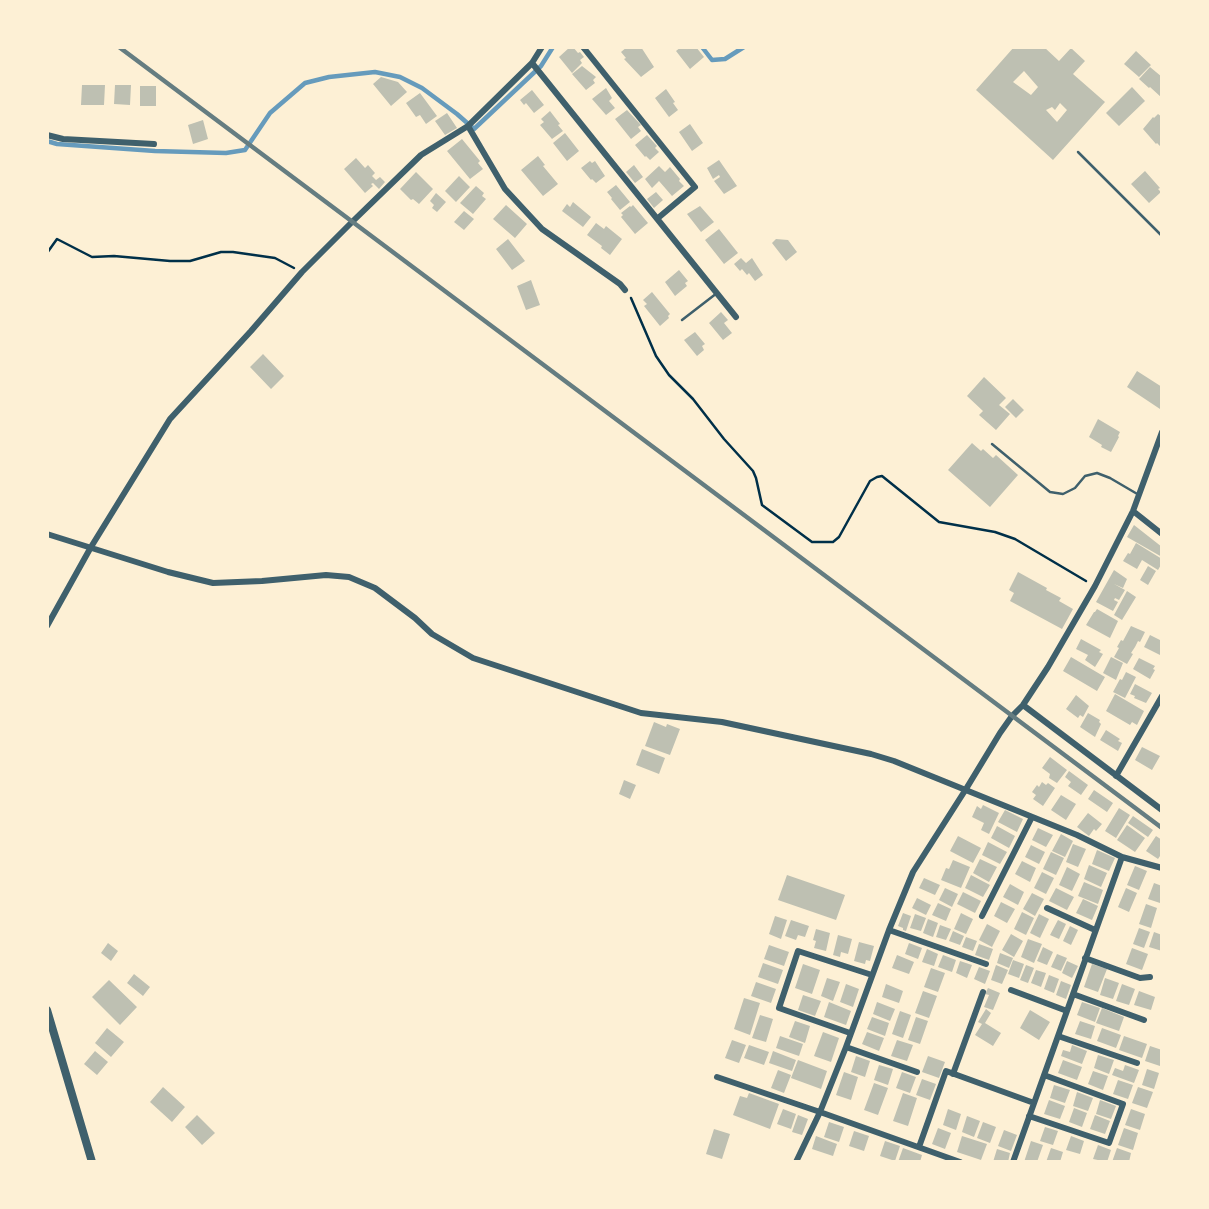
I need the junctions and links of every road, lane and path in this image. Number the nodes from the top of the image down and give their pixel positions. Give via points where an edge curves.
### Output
1 (542, 47) edge
2 (583, 47) edge
3 (531, 63) junction
4 (468, 127) junction
5 (47, 135) edge
6 (154, 144) dead end
7 (1078, 152) dead end
8 (658, 218) junction
9 (1162, 236) edge
10 (47, 253) edge
11 (302, 272) junction
12 (625, 290) joint
13 (717, 293) junction
14 (736, 317) dead end
15 (682, 320) dead end
16 (1162, 432) edge
17 (992, 444) dead end
18 (1153, 456) junction
19 (1162, 461) edge
20 (1139, 495) junction
21 (1133, 511) junction
22 (47, 534) edge
23 (1162, 534) edge
24 (91, 547) junction
25 (1095, 586) junction
26 (47, 626) edge
27 (1162, 696) edge
28 (1023, 705) junction
29 (1116, 776) junction
30 (966, 789) junction
31 (1162, 810) edge
32 (1032, 817) junction
33 (1122, 857) junction
34 (1162, 868) edge
35 (1047, 908) dead end
36 (982, 916) dead end
37 (889, 930) junction
38 (1096, 930) junction
39 (1086, 958) junction
40 (986, 964) dead end
41 (872, 975) junction
42 (1150, 977) dead end
43 (1012, 990) dead end
44 (983, 992) dead end
45 (1073, 994) junction
46 (47, 1010) edge
47 (1067, 1011) junction
48 (1144, 1020) dead end
49 (850, 1033) junction
50 (1058, 1036) junction
51 (846, 1047) junction
52 (1137, 1063) dead end
53 (917, 1072) dead end
54 (953, 1074) junction
55 (1044, 1075) junction
56 (717, 1077) dead end
57 (1034, 1103) junction
58 (820, 1112) junction
59 (1029, 1116) junction
60 (919, 1147) junction
61 (92, 1162) edge
62 (796, 1162) edge
63 (960, 1162) edge
64 (1013, 1162) edge

1 - 3 street
2 - 8 street via 695,187
3 - 4 street
3 - 8 street
4 - 11 street via 421,155
4 - 12 street via 505,189 542,229
5 - 6 street
7 - 9 lane
8 - 13 street
10 - 11 path via 57,239 92,257 190,261 233,252 275,258
11 - 24 street via 170,419
12 - 25 path via 669,375 753,471 762,505 812,542 833,542 839,537 870,481 882,476 939,522 1015,539
13 - 14 street
13 - 15 lane
16 - 18 street
17 - 20 lane via 1050,492 1063,494 1085,476 1097,473
18 - 19 street
18 - 20 street
20 - 21 street
21 - 23 street
21 - 25 street
22 - 24 street
24 - 26 street
24 - 30 street via 213,583 349,577 374,588 432,634 473,658 641,713 722,722 871,754
25 - 28 street
27 - 29 street
28 - 29 street
28 - 30 street
29 - 31 street
30 - 32 street
30 - 37 street via 913,872
32 - 33 street
32 - 36 street
33 - 34 street
33 - 38 street
35 - 38 street
37 - 40 street
37 - 41 street
38 - 39 street
39 - 42 street via 1140,978
39 - 45 street
41 - 49 street
41 - 49 street via 799,951 779,1009
43 - 47 street
44 - 54 street
45 - 47 street
45 - 48 street
46 - 61 street
47 - 50 street
49 - 51 street
50 - 52 street
50 - 55 street
51 - 53 street
51 - 58 street
54 - 57 street
54 - 60 street via 946,1071
55 - 57 street
55 - 59 street via 1123,1104 1109,1143
56 - 58 street
57 - 59 street
58 - 60 street
58 - 62 street
59 - 64 street
60 - 63 street

